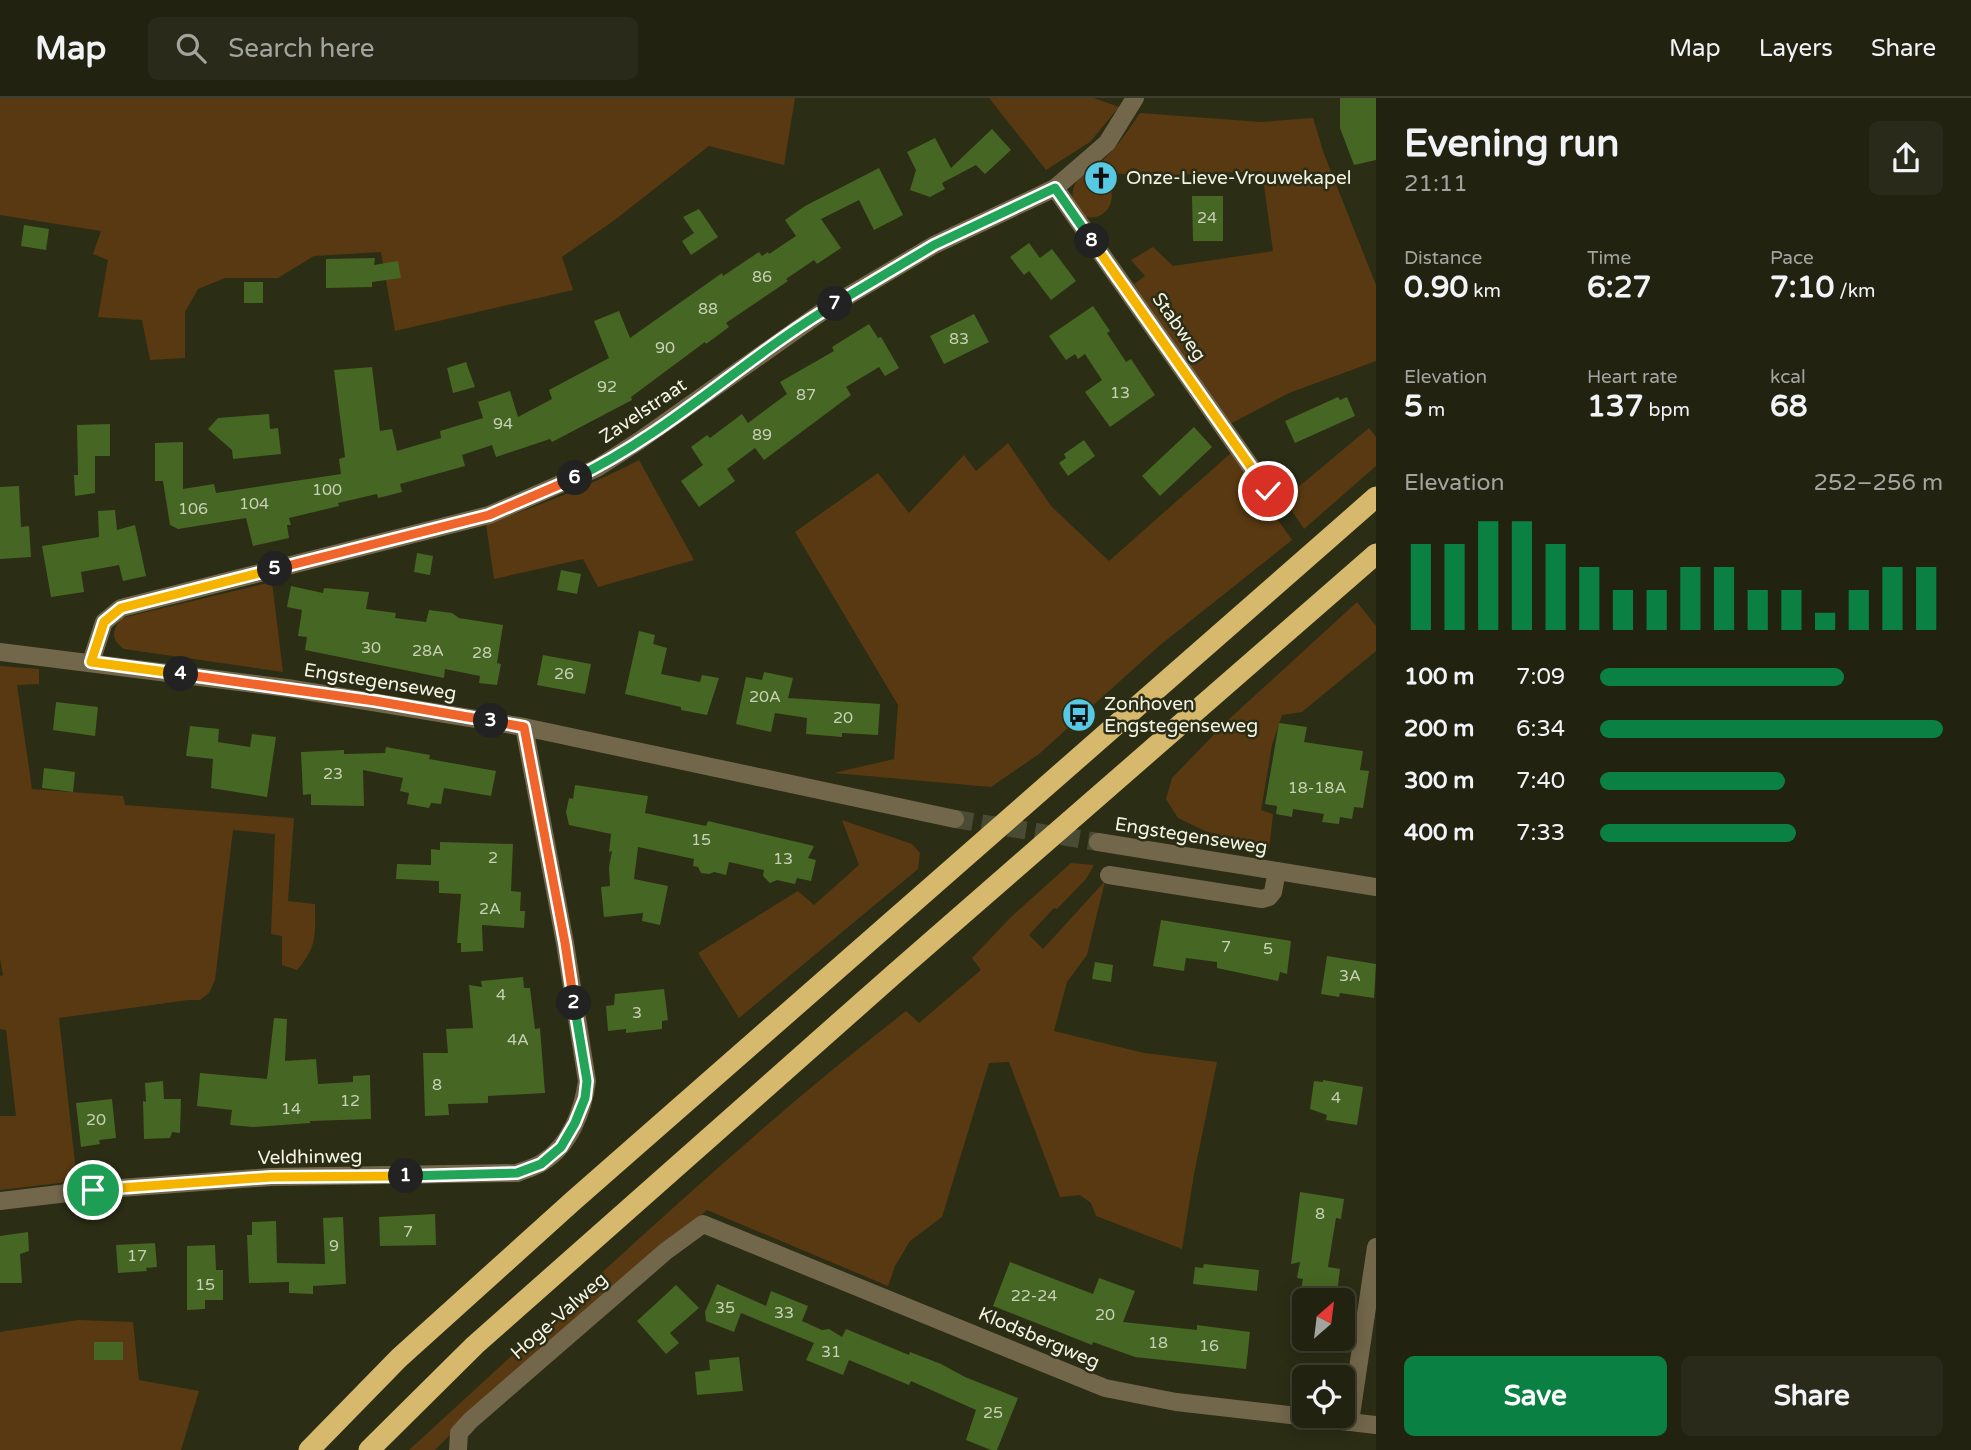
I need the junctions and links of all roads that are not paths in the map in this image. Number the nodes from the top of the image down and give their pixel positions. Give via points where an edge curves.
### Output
1 (1135, 98) edge
2 (1055, 188) junction
3 (1268, 491) dead end
4 (1376, 497) edge
5 (1376, 554) edge
6 (0, 652) edge
7 (91, 662) junction
8 (524, 727) junction
9 (955, 819) tunnel mouth
10 (1098, 842) tunnel mouth
11 (1277, 872) junction
12 (1109, 875) dead end
13 (1376, 887) edge
14 (0, 1201) edge
15 (703, 1224) joint
16 (1376, 1247) edge
17 (1355, 1388) edge
18 (1292, 1415) edge
19 (1355, 1423) edge
20 (1376, 1425) edge
21 (309, 1450) edge
22 (369, 1450) edge
23 (458, 1450) edge

1 - 2 street, Zavelstraat via 1107,143
2 - 3 street, Stabweg
2 - 7 street, Zavelstraat via 934,245 826,309 597,468 489,515 121,608 104,622
4 - 21 highway via 573,1201 399,1358
5 - 22 highway via 475,1345
6 - 7 street, Engstegenseweg
7 - 8 street, Engstegenseweg via 362,699
8 - 9 street, Engstegenseweg
8 - 14 street, Veldhinweg via 587,1081 580,1111 561,1147 541,1164 517,1173 271,1177
10 - 11 street, Engstegenseweg
11 - 12 street, Engstegenseweg via 1273,892 1262,899
11 - 13 street, Engstegenseweg
15 - 18 street, Klodsbergweg via 1105,1388 1176,1402
15 - 23 street, Hoge-Valweg via 471,1420 458,1433
16 - 17 street
19 - 20 street, Klodsbergweg

